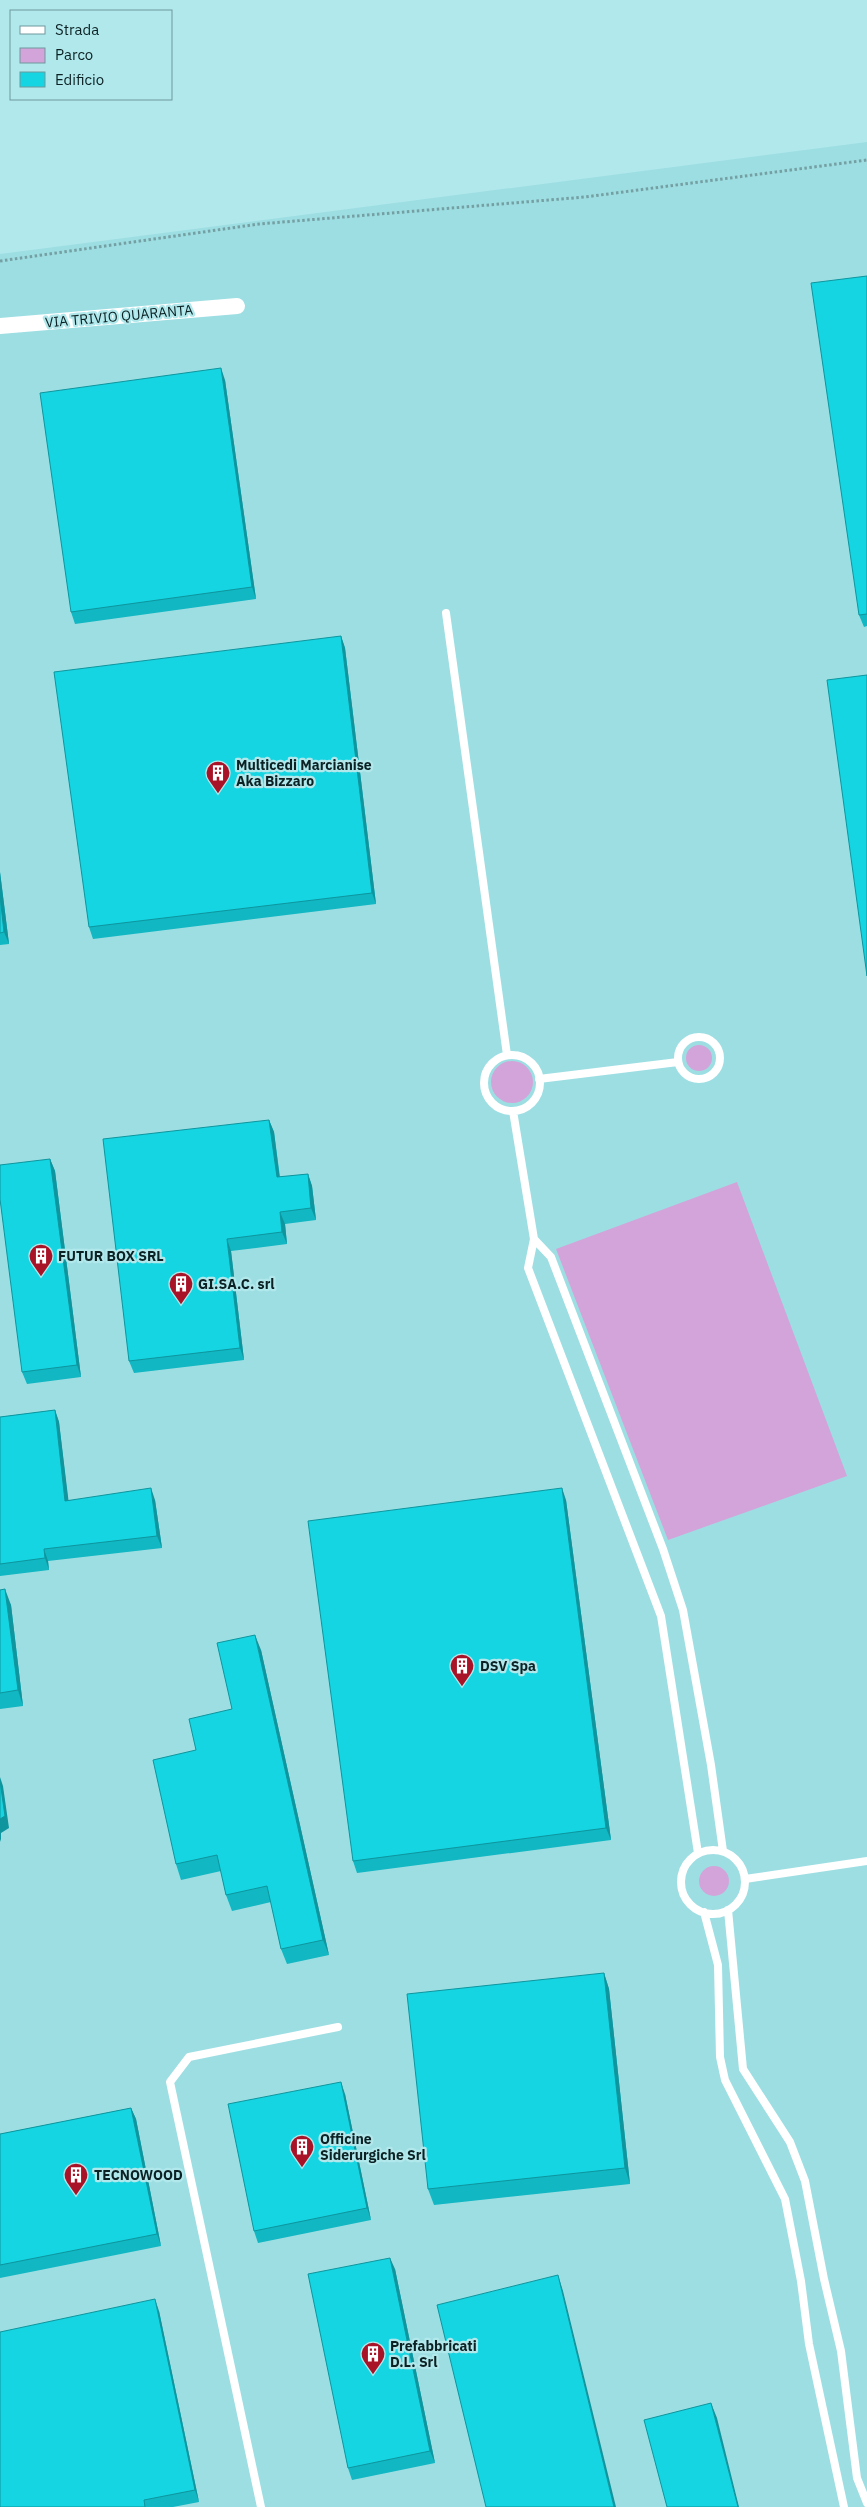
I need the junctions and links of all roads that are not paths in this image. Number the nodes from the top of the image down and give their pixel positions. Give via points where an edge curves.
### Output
1 (237, 306) dead end
2 (0, 326) edge
3 (446, 613) dead end
4 (507, 1055) junction
5 (678, 1062) junction
6 (539, 1079) junction
7 (514, 1111) junction
8 (534, 1240) junction
9 (723, 1851) junction
10 (698, 1853) junction
11 (867, 1861) edge
12 (745, 1878) junction
13 (728, 1910) junction
14 (704, 1912) junction
15 (338, 2027) dead end
16 (867, 2503) edge
17 (261, 2507) edge
18 (844, 2507) edge

1 - 2 street, VIA TRIVIO QUARANTA
3 - 4 lane
4 - 6 lane via 525,1058 537,1071
4 - 7 lane via 486,1071 484,1090 495,1106
5 - 5 lane via 686,1074 699,1079 712,1075 720,1064 719,1051 710,1040 697,1037 684,1043
5 - 6 lane
6 - 7 lane via 539,1088 531,1103
7 - 8 lane
8 - 9 lane via 551,1257 663,1549 683,1610
8 - 10 lane via 528,1268 661,1616
9 - 10 lane via 714,1849
9 - 12 lane via 738,1861
10 - 14 lane via 684,1869 682,1890 694,1908
11 - 12 lane
12 - 13 lane via 742,1897
13 - 14 lane via 712,1914
13 - 16 lane via 743,2069 790,2142 805,2181 841,2351 857,2478
14 - 18 lane via 718,1965 720,2057 725,2080 785,2198 809,2344
15 - 17 lane via 189,2057 170,2082

